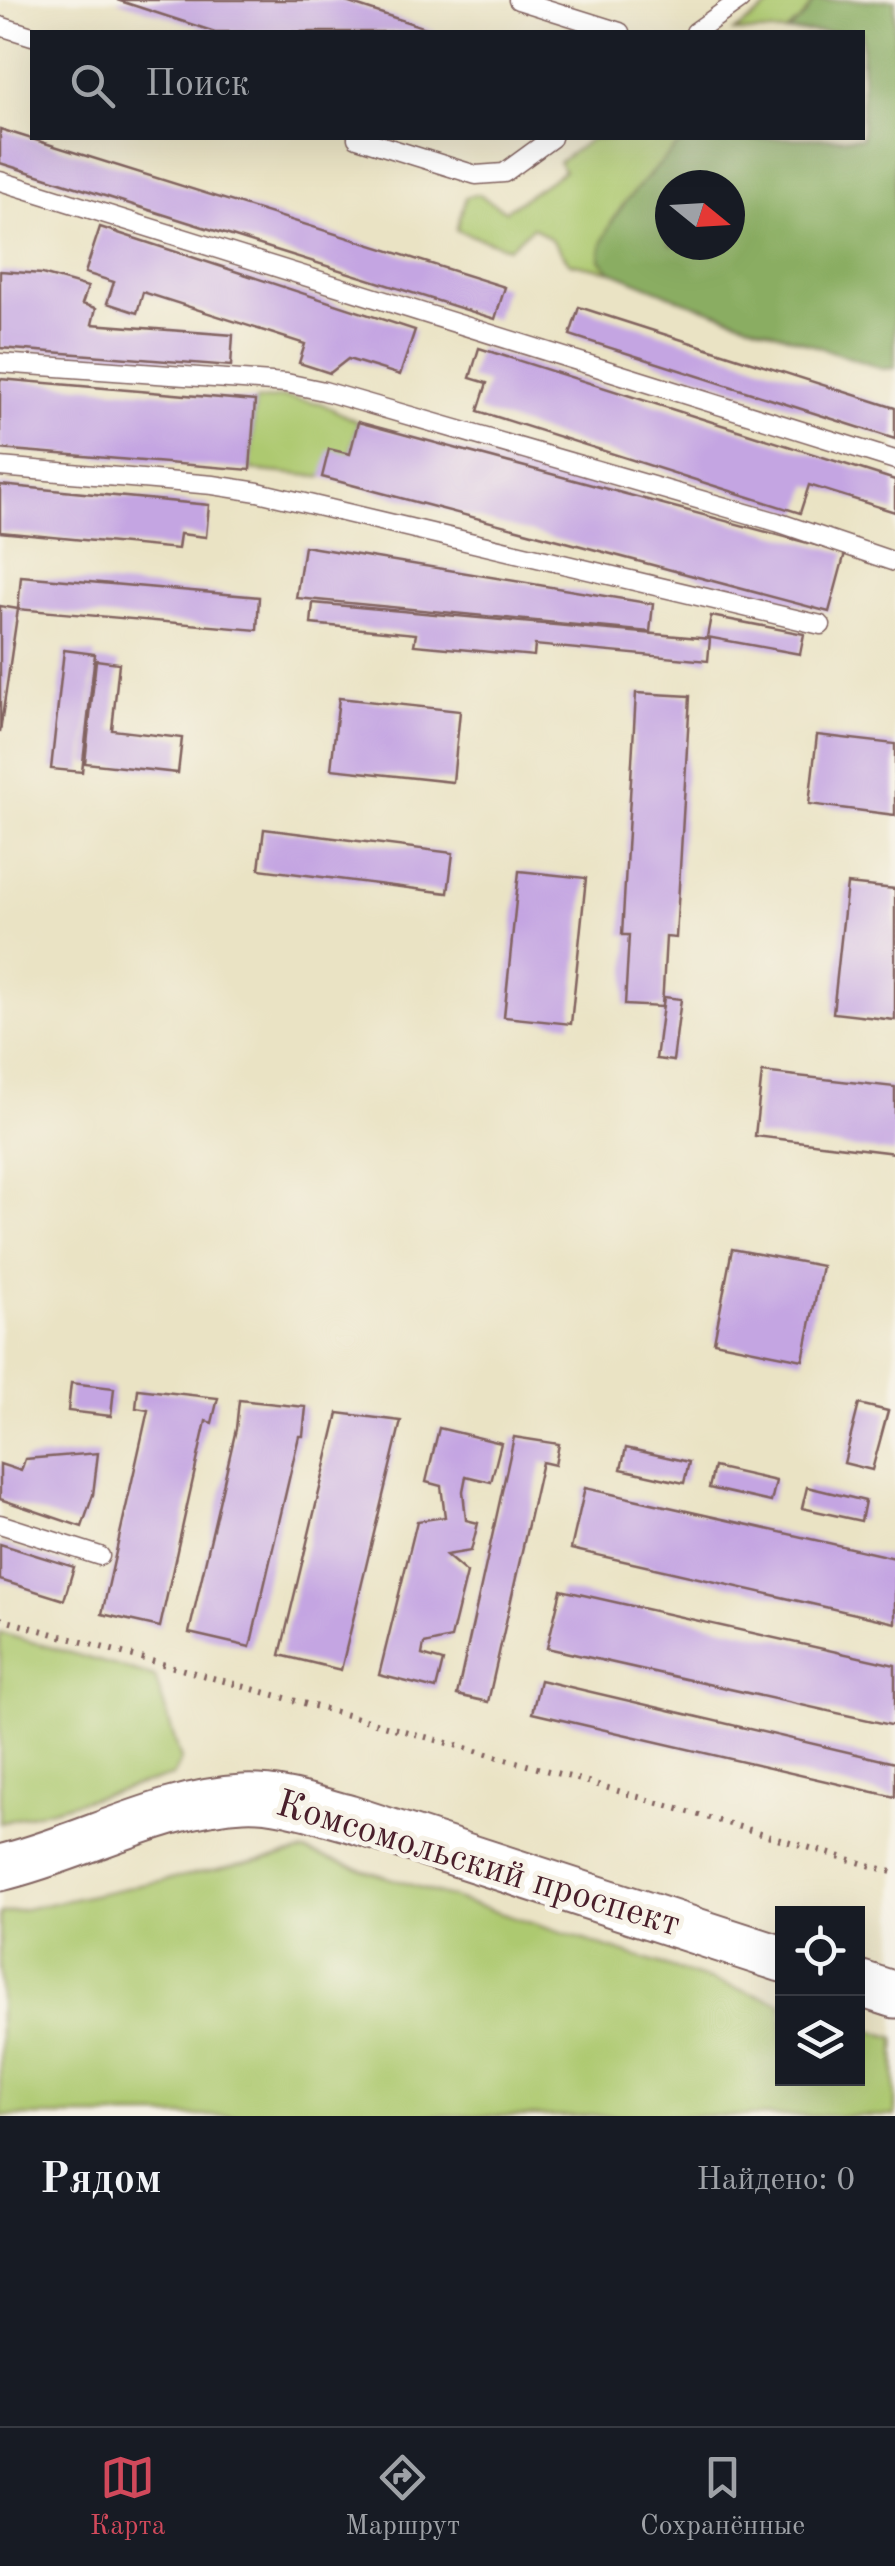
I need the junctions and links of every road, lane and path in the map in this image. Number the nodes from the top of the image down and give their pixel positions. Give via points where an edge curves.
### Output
1 (518, 0) edge
2 (588, 0) edge
3 (740, 0) edge
4 (582, 20) junction
5 (0, 26) edge
6 (614, 30) edge
7 (698, 30) edge
8 (30, 35) edge
9 (362, 140) edge
10 (549, 140) edge
11 (0, 181) edge
12 (0, 363) edge
13 (895, 460) edge
14 (0, 467) edge
15 (895, 562) edge
16 (821, 625) dead end
17 (0, 1524) edge
18 (100, 1556) dead end
19 (0, 1618) edge
20 (0, 1868) edge
21 (895, 1872) edge
22 (775, 1957) edge
23 (865, 1985) edge
24 (895, 1995) edge

1 - 4 lane
2 - 4 lane
3 - 7 lane
4 - 6 lane
5 - 8 lane
9 - 10 lane via 476,175 504,173
11 - 13 lane
12 - 15 lane via 324,390
14 - 16 lane via 258,492
17 - 18 lane
19 - 21 path
20 - 22 street, Комсомольский проспект via 191,1805 245,1798 298,1804
23 - 24 street

